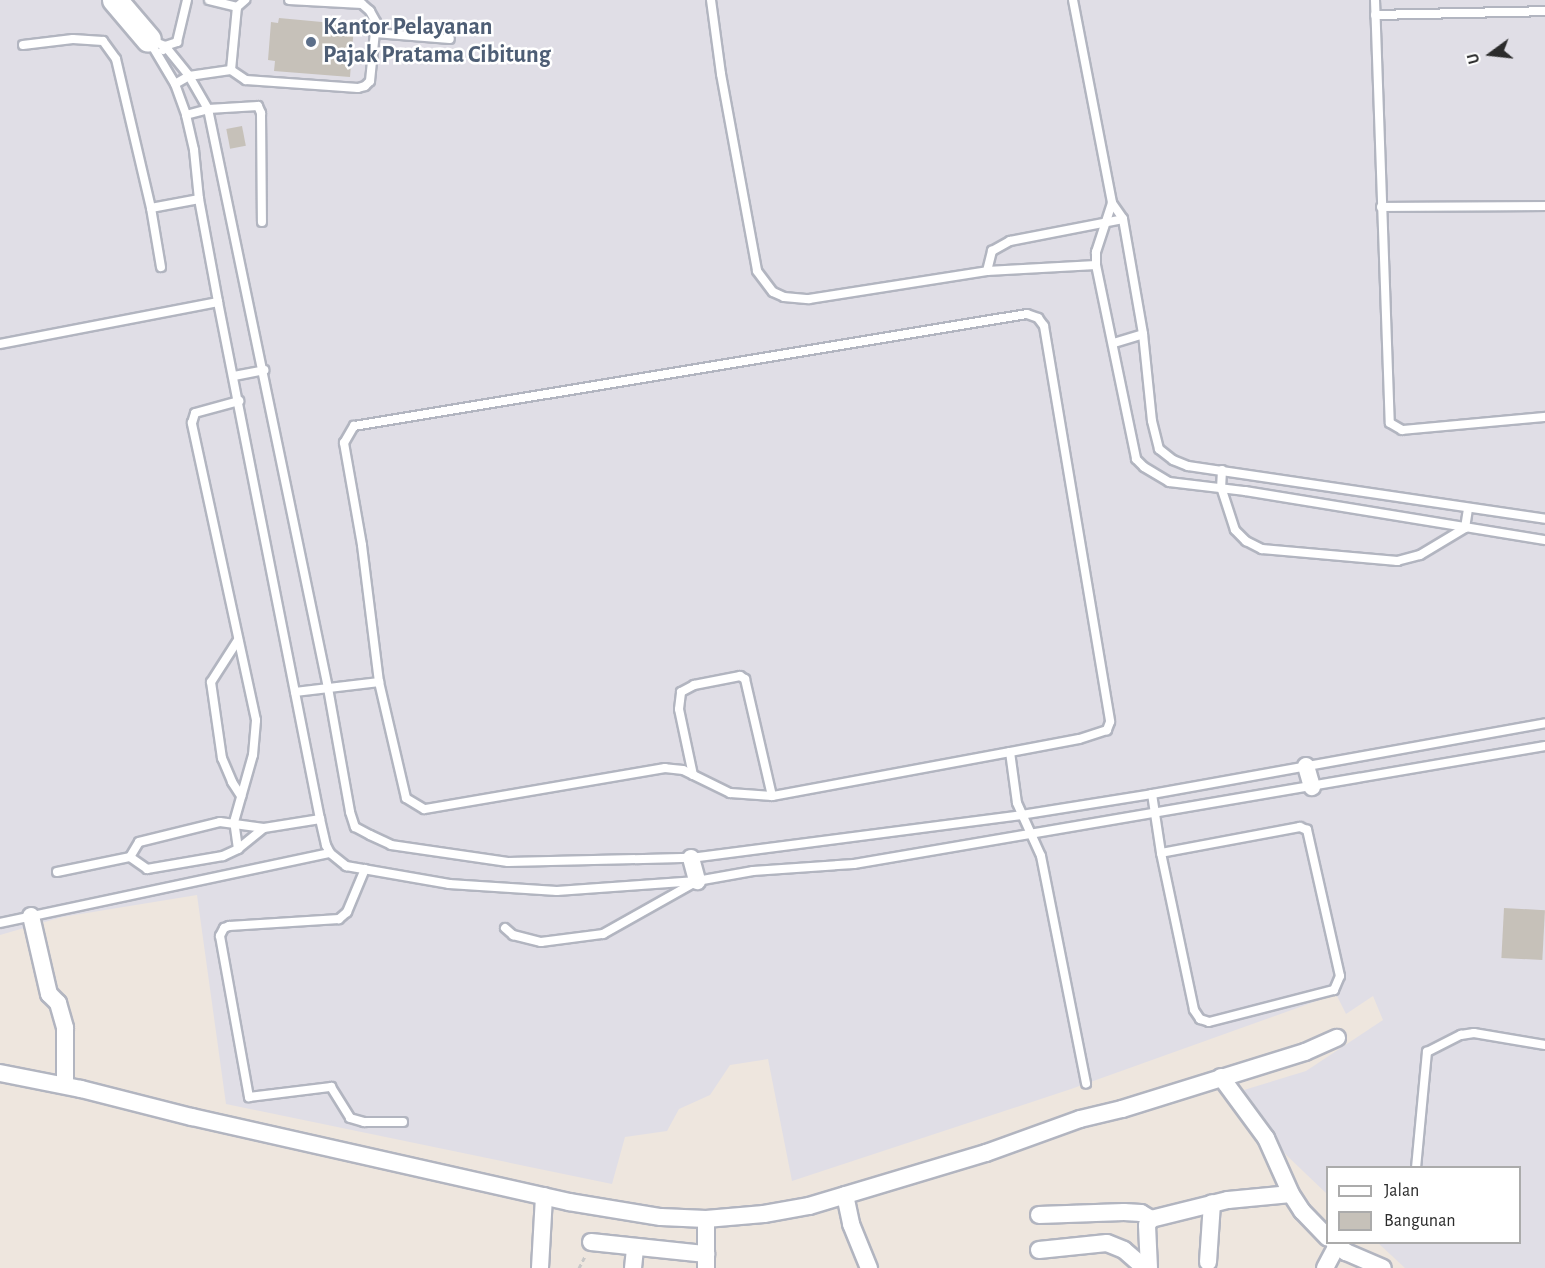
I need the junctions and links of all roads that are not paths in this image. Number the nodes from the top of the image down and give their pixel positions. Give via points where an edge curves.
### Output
1 (115, 0) edge
2 (187, 0) edge
3 (209, 0) edge
4 (245, 0) edge
5 (289, 0) edge
6 (711, 0) edge
7 (1073, 0) edge
8 (1375, 0) edge
9 (237, 7) junction
10 (1545, 11) edge
11 (1375, 15) junction
12 (375, 33) junction
13 (450, 39) dead end
14 (23, 45) dead end
15 (158, 48) junction
16 (231, 70) junction
17 (189, 76) junction
18 (175, 84) junction
19 (208, 109) junction
20 (186, 115) junction
21 (199, 199) junction
22 (1112, 202) junction
23 (1545, 206) edge
24 (1381, 207) junction
25 (151, 208) junction
26 (1123, 219) junction
27 (262, 222) dead end
28 (1105, 225) junction
29 (1096, 265) junction
30 (161, 267) dead end
31 (987, 271) junction
32 (218, 302) junction
33 (1143, 334) junction
34 (1114, 343) junction
35 (0, 344) edge
36 (264, 370) junction
37 (234, 376) junction
38 (239, 401) junction
39 (1545, 417) edge
40 (1222, 470) junction
41 (1221, 487) junction
42 (1468, 508) junction
43 (1545, 519) edge
44 (1465, 528) junction
45 (1545, 540) edge
46 (238, 640) junction
47 (379, 682) junction
48 (328, 688) junction
49 (295, 692) junction
50 (1545, 723) edge
51 (1545, 746) edge
52 (1010, 752) junction
53 (1306, 766) junction
54 (693, 775) junction
55 (1312, 787) junction
56 (1152, 794) junction
57 (241, 796) junction
58 (772, 796) junction
59 (1157, 814) junction
60 (1021, 815) junction
61 (320, 819) junction
62 (234, 822) junction
63 (264, 828) junction
64 (1034, 834) junction
65 (238, 849) junction
66 (330, 853) junction
67 (1161, 853) junction
68 (130, 857) junction
69 (691, 858) junction
70 (365, 869) junction
71 (57, 872) dead end
72 (697, 881) junction
73 (31, 916) junction
74 (0, 923) edge
75 (505, 928) dead end
76 (1336, 1038) dead end
77 (1545, 1045) edge
78 (0, 1073) edge
79 (1221, 1077) junction
80 (1086, 1084) dead end
81 (65, 1085) junction
82 (403, 1122) dead end
83 (1416, 1166) edge
84 (1291, 1194) junction
85 (544, 1196) junction
86 (844, 1196) junction
87 (1212, 1203) junction
88 (1039, 1215) dead end
89 (706, 1219) junction
90 (1151, 1219) junction
91 (1326, 1235) edge
92 (591, 1242) dead end
93 (1332, 1244) edge
94 (1337, 1244) edge
95 (635, 1248) junction
96 (1039, 1250) dead end
97 (706, 1261) edge
98 (1208, 1262) dead end
99 (540, 1268) edge
100 (633, 1268) edge
101 (869, 1268) edge
102 (1147, 1268) edge
103 (1325, 1268) edge
104 (1383, 1268) edge

1 - 15 street
2 - 15 lane via 177,42
3 - 9 lane
4 - 9 lane
5 - 12 lane via 362,4 376,22
6 - 31 lane via 757,271 763,283 784,297 809,299
7 - 22 lane
8 - 11 lane
9 - 16 lane
10 - 11 lane
11 - 24 lane
12 - 13 lane
12 - 16 lane via 370,81 358,88 246,80
14 - 25 lane via 73,39 103,41 111,49
15 - 17 lane
15 - 18 lane
16 - 17 lane
17 - 18 lane
17 - 19 lane
18 - 20 lane
19 - 20 lane
19 - 27 lane via 258,106 261,110
19 - 36 lane
20 - 21 lane
21 - 25 lane
21 - 32 lane
22 - 26 lane
22 - 28 lane
23 - 24 lane
24 - 39 lane via 1390,423 1402,430
25 - 30 lane
26 - 28 lane
26 - 33 lane
28 - 29 lane
28 - 31 lane via 1001,244 992,251
29 - 31 lane
29 - 34 lane
32 - 35 lane
32 - 37 lane
33 - 34 lane
33 - 40 lane via 1152,422 1159,449 1179,463
34 - 41 lane via 1136,459 1169,482
36 - 37 lane
36 - 48 lane
37 - 38 lane
38 - 46 lane via 195,413 192,423
38 - 49 lane
40 - 41 lane
40 - 42 lane
41 - 44 lane
41 - 44 lane via 1235,530 1263,549 1397,561 1420,555
42 - 43 lane
42 - 44 lane
44 - 45 lane
46 - 57 lane via 256,720 253,755
46 - 57 lane via 211,682 222,758
47 - 48 lane
47 - 52 lane via 362,545 344,443 354,426 1027,314 1038,318 1044,326 1110,725 1104,732 1079,739
47 - 54 lane via 402,788 406,798 424,809 665,768
48 - 49 lane
48 - 69 lane via 355,827 391,845 508,862
49 - 61 lane
50 - 53 lane
51 - 55 lane
52 - 58 lane
52 - 60 lane
53 - 55 street
53 - 56 lane
54 - 58 lane via 730,793
54 - 58 lane via 679,709 681,692 694,685 741,676 745,679
55 - 59 lane
56 - 59 lane
56 - 60 lane
57 - 62 lane
59 - 64 lane
59 - 67 lane
60 - 64 lane
60 - 69 lane
61 - 63 lane
61 - 66 lane
62 - 63 lane
62 - 65 lane
62 - 68 lane via 139,842
63 - 65 lane
64 - 72 lane via 854,864 753,871
64 - 80 lane
65 - 68 lane via 223,856 147,869
66 - 70 lane via 346,866
66 - 73 lane
67 - 67 lane via 1300,827 1307,830 1340,976 1334,990 1209,1022 1200,1019 1194,1010
68 - 71 lane
69 - 72 street
70 - 72 lane via 449,884 557,891
70 - 82 lane via 347,912 339,919 229,926 220,936 249,1097 331,1087 350,1118
72 - 75 lane via 603,934 541,942 513,935
73 - 74 lane
73 - 81 street via 48,994 58,1003 65,1028
76 - 79 street via 1305,1052
77 - 83 lane via 1474,1033 1461,1035 1427,1052
78 - 81 street
79 - 84 street via 1266,1138
79 - 86 street
81 - 85 street
84 - 87 street
84 - 91 street
85 - 89 street via 632,1213
85 - 99 street
86 - 89 street via 764,1214
86 - 101 street
87 - 90 street
87 - 98 street
88 - 90 street via 1124,1212 1141,1213
89 - 97 street
90 - 102 street via 1147,1225
92 - 95 street
93 - 103 street
94 - 104 street
95 - 97 street
95 - 100 street
96 - 102 street via 1107,1243 1124,1250

